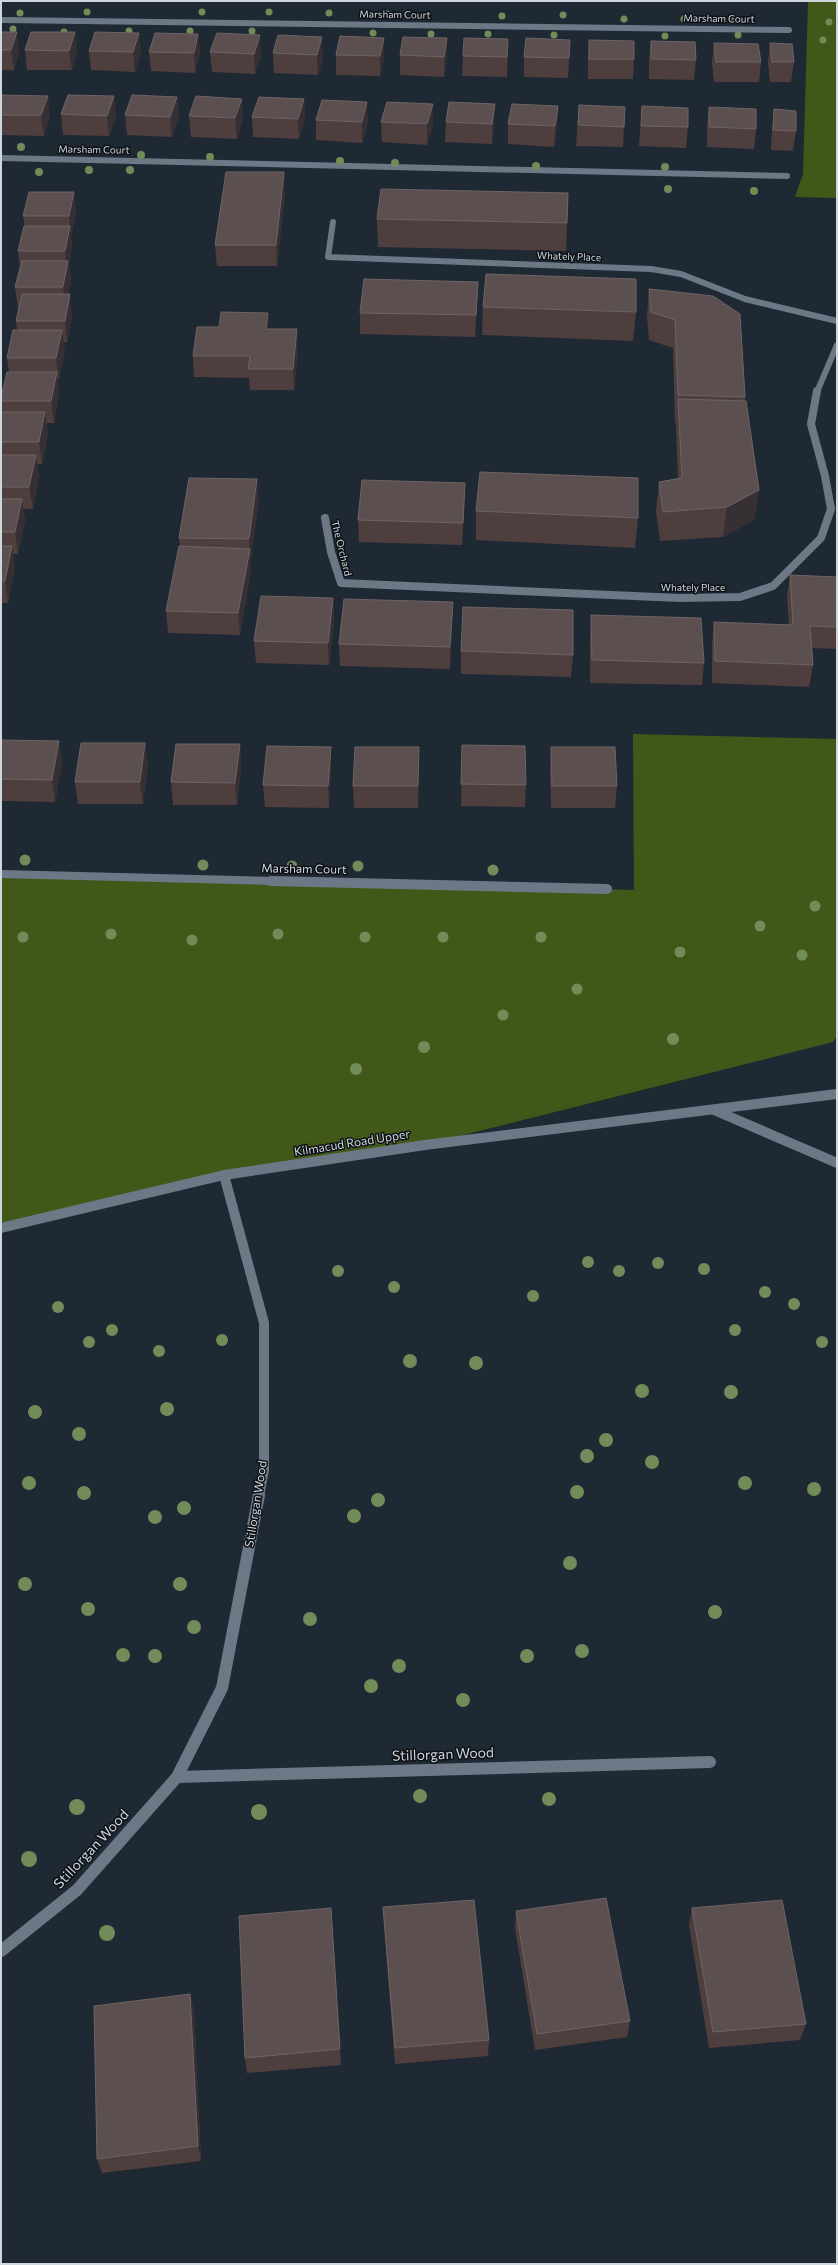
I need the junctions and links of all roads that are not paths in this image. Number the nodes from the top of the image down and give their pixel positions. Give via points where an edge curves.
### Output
1 (1, 20) edge
2 (789, 30) dead end
3 (1, 158) edge
4 (787, 176) dead end
5 (333, 222) dead end
6 (837, 321) edge
7 (837, 345) edge
8 (325, 518) dead end
9 (341, 583) joint
10 (1, 874) edge
11 (607, 889) dead end
12 (837, 1094) edge
13 (712, 1110) junction
14 (837, 1163) edge
15 (224, 1175) junction
16 (1, 1228) edge
17 (710, 1762) dead end
18 (177, 1777) junction
19 (1, 1951) edge

1 - 2 street, Marsham Court
3 - 4 street, Marsham Court
5 - 6 street, Whately Place via 328,257 651,269 681,274 745,299
7 - 9 street, Whately Place via 815,396 812,424 826,476 831,509 821,538 773,586 740,597 680,598
8 - 9 street, The Orchard via 331,552
10 - 11 street, Marsham Court
12 - 13 street, Kilmacud Road Upper
13 - 14 street, Kilmacud Road Upper
13 - 15 street, Kilmacud Road Upper via 425,1145
15 - 16 street, Kilmacud Road Upper
15 - 18 street, Stillorgan Wood via 264,1323 264,1470 222,1688
17 - 18 street, Stillorgan Wood
18 - 19 street, Stillorgan Wood via 77,1890

